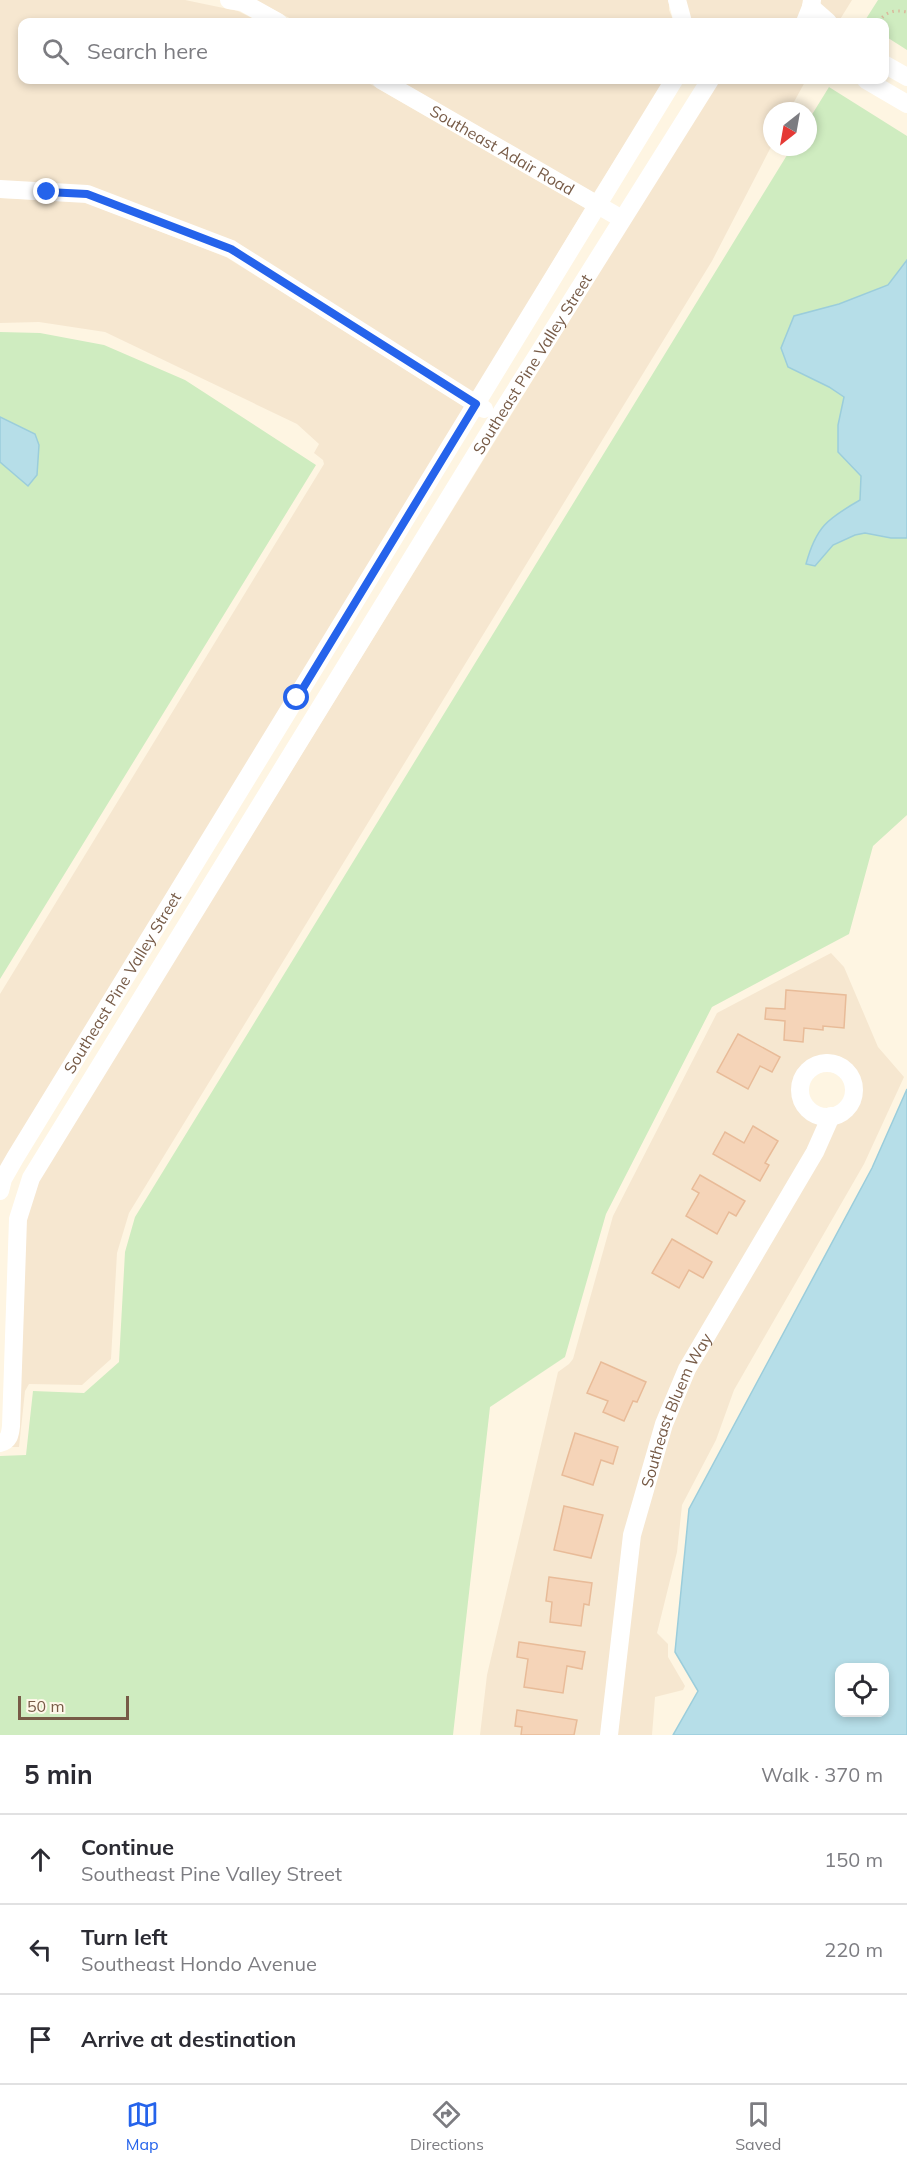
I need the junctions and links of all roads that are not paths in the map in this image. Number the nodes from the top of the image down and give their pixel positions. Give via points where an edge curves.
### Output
1 (229, 0) edge
2 (677, 0) edge
3 (270, 18) edge
4 (682, 18) edge
5 (889, 67) edge
6 (907, 78) edge
7 (388, 84) edge
8 (672, 84) edge
9 (707, 84) edge
10 (873, 84) edge
11 (907, 104) edge
12 (0, 189) edge
13 (597, 204) junction
14 (622, 219) junction
15 (476, 404) junction
16 (498, 418) junction
17 (334, 637) junction
18 (356, 650) junction
19 (195, 865) junction
20 (216, 877) junction
21 (50, 1102) junction
22 (72, 1109) junction
23 (831, 1116) dead end
24 (0, 1191) edge
25 (0, 1443) edge
26 (609, 1735) edge

1 - 3 street
2 - 4 street
5 - 6 street
7 - 13 street, Southeast Adair Road
8 - 13 street, Southeast Pine Valley Street
9 - 14 street, Southeast Pine Valley Street
10 - 11 street
12 - 15 street via 87,194 231,249
13 - 14 street, Southeast Adair Road
13 - 15 street, Southeast Pine Valley Street
14 - 16 street, Southeast Pine Valley Street
15 - 16 street
15 - 17 street, Southeast Pine Valley Street
16 - 18 street, Southeast Pine Valley Street
17 - 18 street
17 - 19 street, Southeast Pine Valley Street
18 - 20 street, Southeast Pine Valley Street
19 - 20 street
19 - 21 street, Southeast Pine Valley Street
20 - 22 street, Southeast Pine Valley Street
21 - 22 street
21 - 24 street, Southeast Pine Valley Street via 10,1167
22 - 25 street, Southeast Pine Valley Street via 31,1178 18,1218 11,1426 9,1437
23 - 26 street, Southeast Bluem Way via 815,1152 687,1369 664,1424 632,1535

